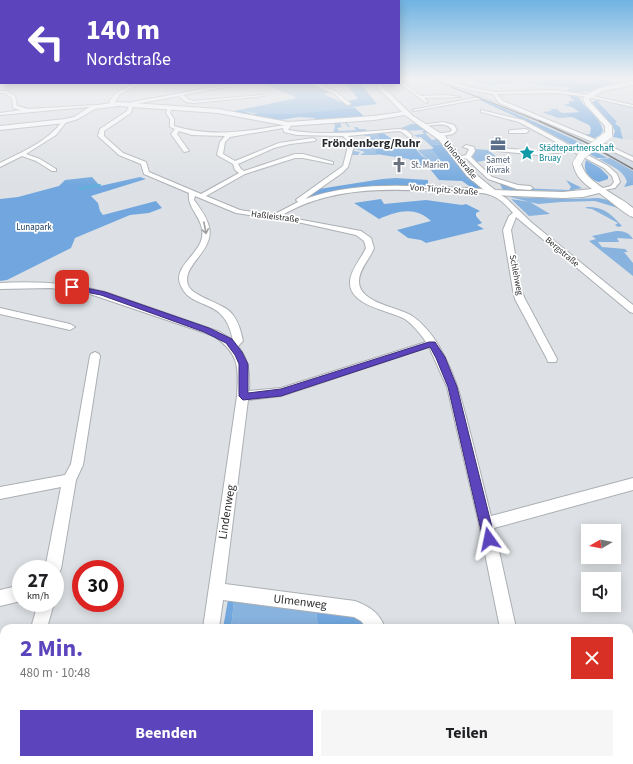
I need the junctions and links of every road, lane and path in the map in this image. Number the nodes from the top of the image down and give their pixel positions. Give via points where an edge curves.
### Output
1 (81, 115) edge
2 (125, 115) edge
3 (169, 115) edge
4 (237, 115) edge
5 (396, 115) edge
6 (413, 115) edge
7 (499, 115) edge
8 (531, 115) edge
9 (598, 115) edge
10 (66, 121) junction
11 (289, 125) junction
12 (424, 125) junction
13 (0, 128) edge
14 (177, 130) junction
15 (526, 131) dead end
16 (511, 132) dead end
17 (232, 135) junction
18 (437, 135) junction
19 (344, 136) junction
20 (410, 136) dead end
21 (466, 147) dead end
22 (573, 149) junction
23 (499, 150) dead end
24 (186, 151) dead end
25 (537, 153) junction
26 (21, 154) junction
27 (468, 156) junction
28 (455, 157) junction
29 (506, 158) dead end
30 (633, 159) edge
31 (0, 160) edge
32 (7, 161) junction
33 (235, 163) junction
34 (331, 163) dead end
35 (0, 164) edge
36 (54, 170) dead end
37 (243, 173) junction
38 (530, 188) dead end
39 (601, 190) junction
40 (192, 193) junction
41 (493, 193) junction
42 (202, 196) junction
43 (289, 209) junction
44 (518, 213) junction
45 (633, 214) edge
46 (274, 217) junction
47 (287, 218) junction
48 (0, 286) edge
49 (633, 310) edge
50 (0, 311) edge
51 (70, 327) dead end
52 (432, 344) junction
53 (233, 345) junction
54 (95, 356) dead end
55 (552, 359) dead end
56 (243, 396) junction
57 (68, 480) junction
58 (633, 484) edge
59 (0, 493) edge
60 (486, 524) junction
61 (55, 560) edge
62 (215, 591) junction
63 (12, 595) edge
64 (0, 598) edge
65 (43, 612) edge
66 (40, 624) edge
67 (211, 624) edge
68 (374, 624) edge
69 (507, 624) edge

1 - 10 main road
2 - 40 street, Haßleistraße via 102,130 101,136 121,154 144,163 149,176
3 - 14 street via 172,119 171,126
4 - 11 main road
5 - 11 main road
6 - 12 main road, Unionstraße
7 - 22 street via 521,121
8 - 30 street
9 - 39 main road, bridge via 608,126 608,135 582,155 577,163 577,169
10 - 13 main road
10 - 26 street via 59,130
11 - 17 street
11 - 19 street via 286,131
12 - 18 main road, Unionstraße
12 - 18 street via 449,121 455,130 453,133
14 - 17 street
14 - 24 street via 174,134
15 - 16 street
17 - 33 street via 223,141 220,154
18 - 28 main road, Unionstraße
19 - 20 street via 399,129
19 - 33 street via 281,144
19 - 43 street via 352,141 345,167 290,205
21 - 27 street via 472,148
22 - 25 street
22 - 39 street via 615,175 617,182 613,187
23 - 25 street
25 - 29 street
26 - 32 street
26 - 36 street via 38,160
27 - 28 street
27 - 38 street via 490,178 517,187
28 - 41 main road, Unionstraße via 480,184
31 - 32 street
32 - 35 street
33 - 37 street via 238,170
34 - 37 street via 295,156
37 - 42 street
39 - 41 main road, Von-Tirpitz-Straße via 564,195
39 - 45 main road
40 - 42 street, Haßleistraße
40 -> 53 street via 191,200 203,218 206,236 184,273 184,284 186,290 227,313 238,335 238,341
41 - 43 street, Von-Tirpitz-Straße via 399,187 373,189 332,193
41 - 44 street, Bergstraße via 509,203
42 - 46 street, Haßleistraße via 238,212
43 - 46 street, Von-Tirpitz-Straße
43 - 47 street
44 - 49 street, Bergstraße via 527,224
44 - 55 street, Schlehweg via 513,216 507,230 517,290
46 - 47 street, Haßleistraße
47 - 52 street, Haßleistraße via 358,233 368,240 370,248 354,283 357,293 372,303 410,318
48 - 53 street via 45,285 86,289 196,326 217,334
50 - 51 street
52 - 56 street via 281,392
52 - 60 street, Haßleistraße via 441,357 453,387
53 - 56 street, Lindenweg via 244,364
54 - 57 street via 77,465
56 - 62 street, Lindenweg
57 - 59 street
57 - 61 street
58 - 60 street
60 - 69 street, Haßleistraße
62 - 67 street, Lindenweg
62 - 68 street, Ulmenweg via 355,609 367,615
63 - 64 street
65 - 66 street

